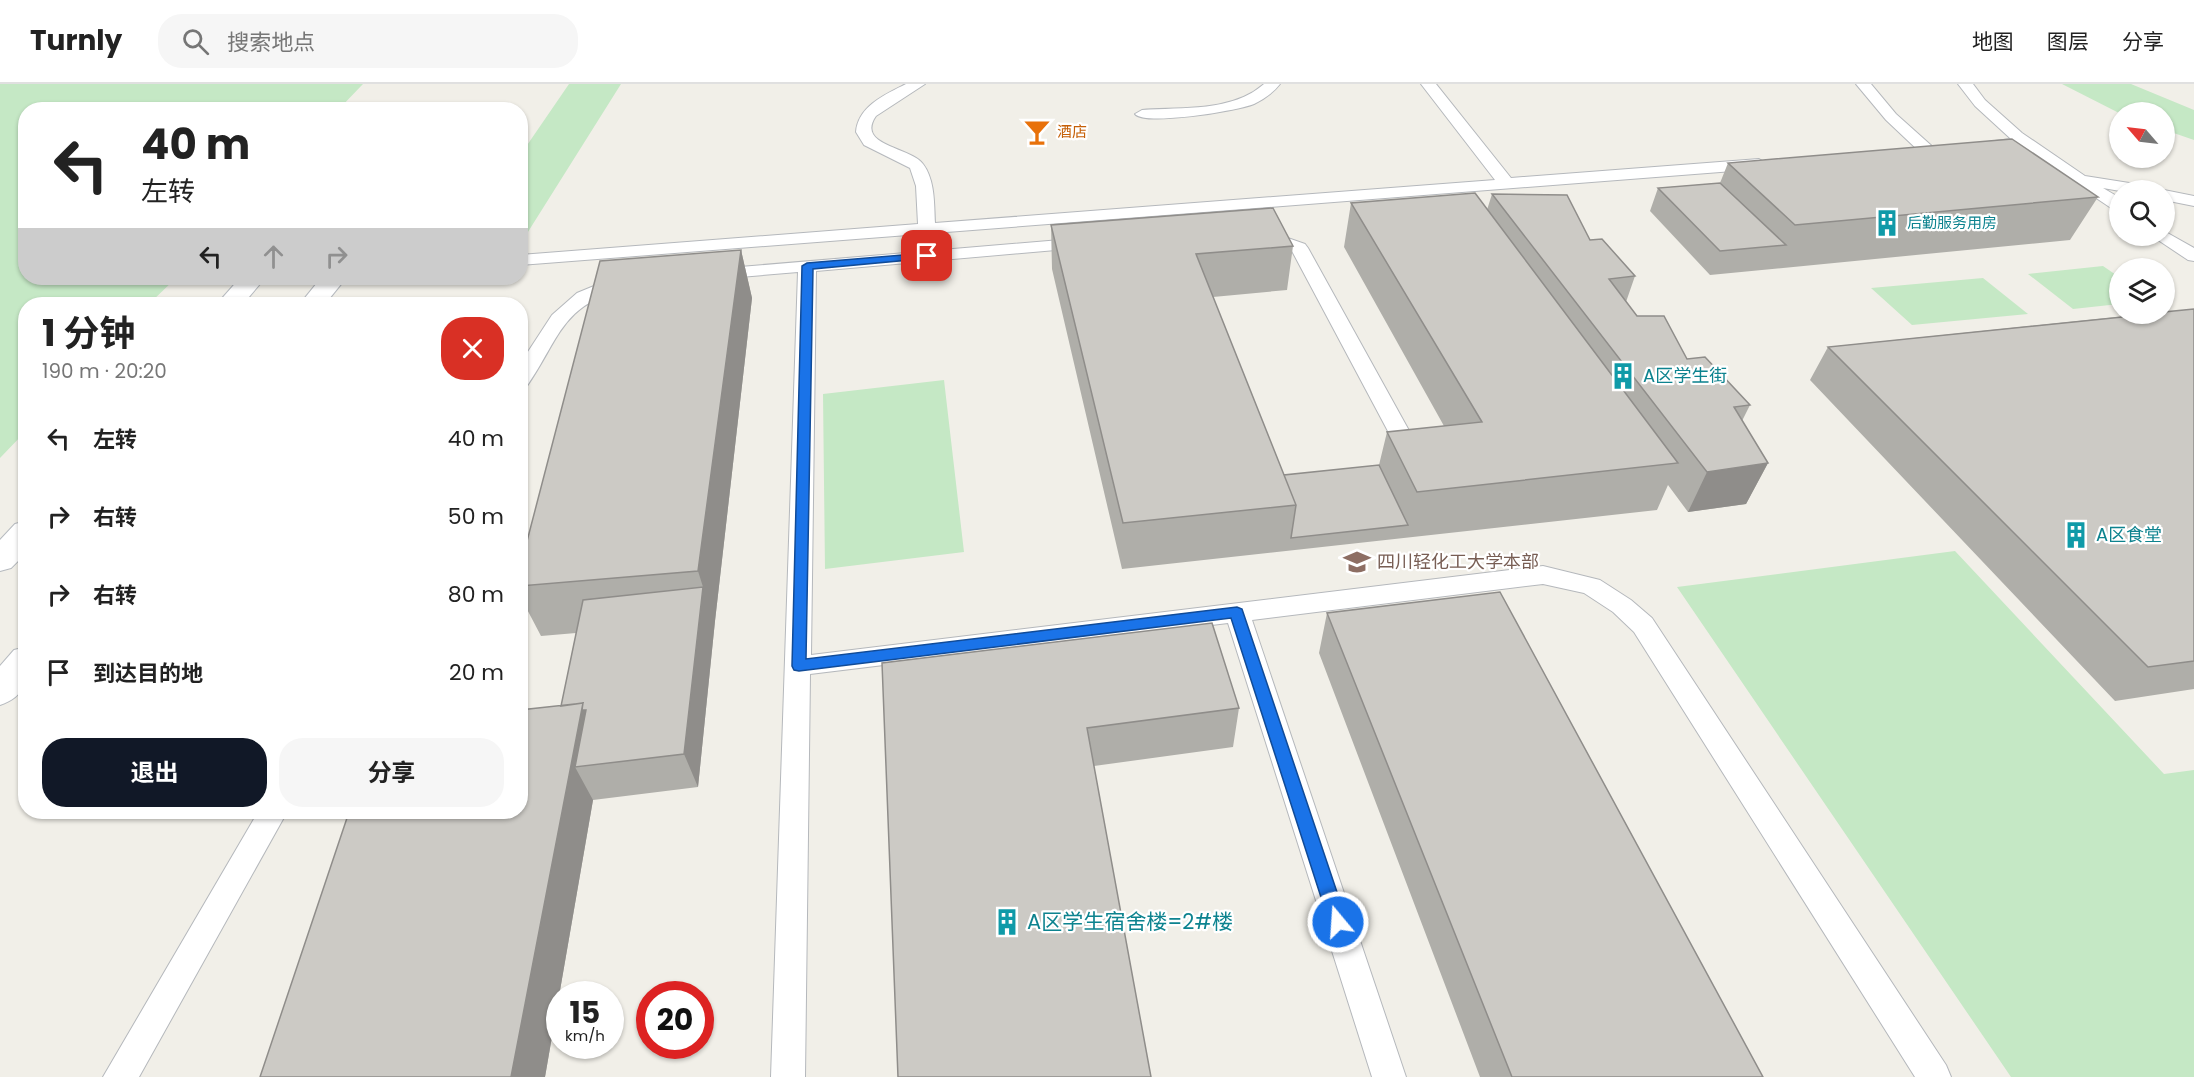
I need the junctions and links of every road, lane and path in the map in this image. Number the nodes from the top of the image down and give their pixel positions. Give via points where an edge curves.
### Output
1 (918, 84) edge
2 (1273, 84) edge
3 (1428, 84) edge
4 (1863, 84) edge
5 (1965, 84) edge
6 (1142, 114) dead end
7 (2026, 143) junction
8 (1971, 147) edge
9 (1949, 149) edge
10 (1928, 151) junction
11 (1904, 152) edge
12 (1776, 162) edge
13 (2078, 178) junction
14 (1507, 183) junction
15 (2109, 184) edge
16 (2175, 197) edge
17 (2109, 199) edge
18 (2194, 201) edge
19 (927, 229) junction
20 (1247, 231) edge
21 (1106, 241) edge
22 (2175, 243) edge
23 (2194, 256) edge
24 (528, 259) edge
25 (807, 266) junction
26 (702, 275) edge
27 (644, 280) edge
28 (247, 285) edge
29 (328, 285) edge
30 (235, 297) edge
31 (318, 297) edge
32 (528, 369) edge
33 (1407, 446) edge
34 (18, 541) edge
35 (0, 560) edge
36 (1237, 612) junction
37 (799, 666) junction
38 (18, 670) edge
39 (0, 691) edge
40 (269, 819) edge
41 (120, 1077) edge
42 (788, 1077) edge
43 (1389, 1077) edge
44 (1934, 1077) edge

1 - 19 lane via 871,111 864,132 875,145 916,165 922,175
2 - 6 lane via 1240,104
3 - 14 lane
4 - 10 lane
5 - 7 lane via 1972,95
7 - 8 lane
7 - 13 lane
9 - 10 lane
10 - 11 lane
12 - 14 lane
13 - 15 lane
13 - 17 lane
14 - 19 lane
16 - 18 lane
19 - 24 lane
20 - 33 lane via 1299,248
21 - 25 lane
22 - 23 lane
25 - 26 lane
25 - 37 lane
27 - 32 lane via 608,286 565,310
28 - 30 main road
29 - 31 main road
34 - 35 main road
36 - 37 lane
36 - 43 lane
36 - 44 lane via 1544,575 1591,586 1622,606 1643,625
37 - 42 lane
38 - 39 main road
40 - 41 lane

